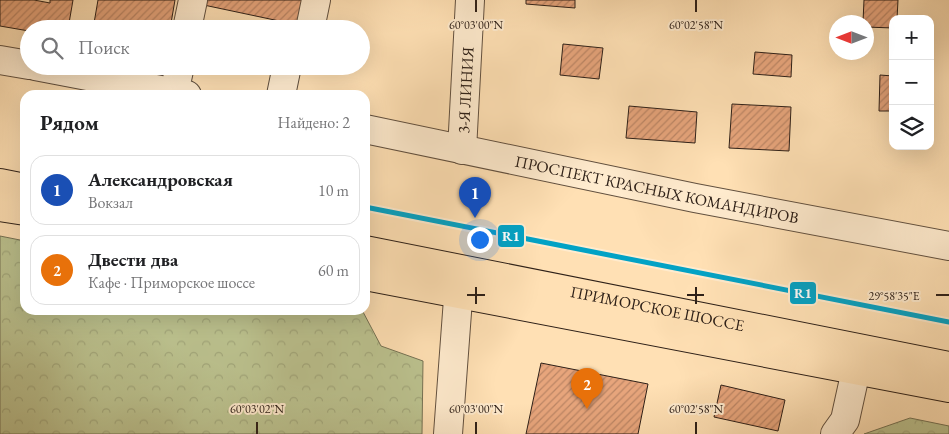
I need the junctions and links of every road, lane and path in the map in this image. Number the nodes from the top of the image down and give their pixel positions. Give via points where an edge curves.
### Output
1 (193, 0) edge
2 (316, 0) edge
3 (470, 0) edge
4 (191, 20) edge
5 (312, 20) edge
6 (0, 60) edge
7 (20, 63) edge
8 (82, 75) edge
9 (180, 75) edge
10 (285, 75) edge
11 (160, 90) edge
12 (181, 90) edge
13 (282, 90) edge
14 (370, 131) edge
15 (462, 150) junction
16 (0, 183) edge
17 (20, 187) edge
18 (0, 207) edge
19 (20, 211) edge
20 (949, 246) edge
21 (370, 251) edge
22 (461, 268) junction
23 (370, 277) edge
24 (458, 295) junction
25 (949, 366) edge
26 (856, 370) junction
27 (949, 388) edge
28 (448, 434) edge
29 (835, 434) edge

1 - 4 street
2 - 5 street
3 - 15 street, 3-Я ЛИНИЯ
6 - 7 street
8 - 11 street
9 - 12 street
10 - 13 street
14 - 15 street, ПРОСПЕКТ КРАСНЫХ КОМАНДИРОВ
15 - 20 street, ПРОСПЕКТ КРАСНЫХ КОМАНДИРОВ
16 - 17 highway
18 - 19 highway
21 - 22 highway, ПРИМОРСКОЕ ШОССЕ
22 - 24 street
22 - 25 highway, ПРИМОРСКОЕ ШОССЕ
23 - 24 highway, ПРИМОРСКОЕ ШОССЕ
24 - 26 highway, ПРИМОРСКОЕ ШОССЕ
24 - 28 street
26 - 27 highway, ПРИМОРСКОЕ ШОССЕ
26 - 29 street via 845,420

